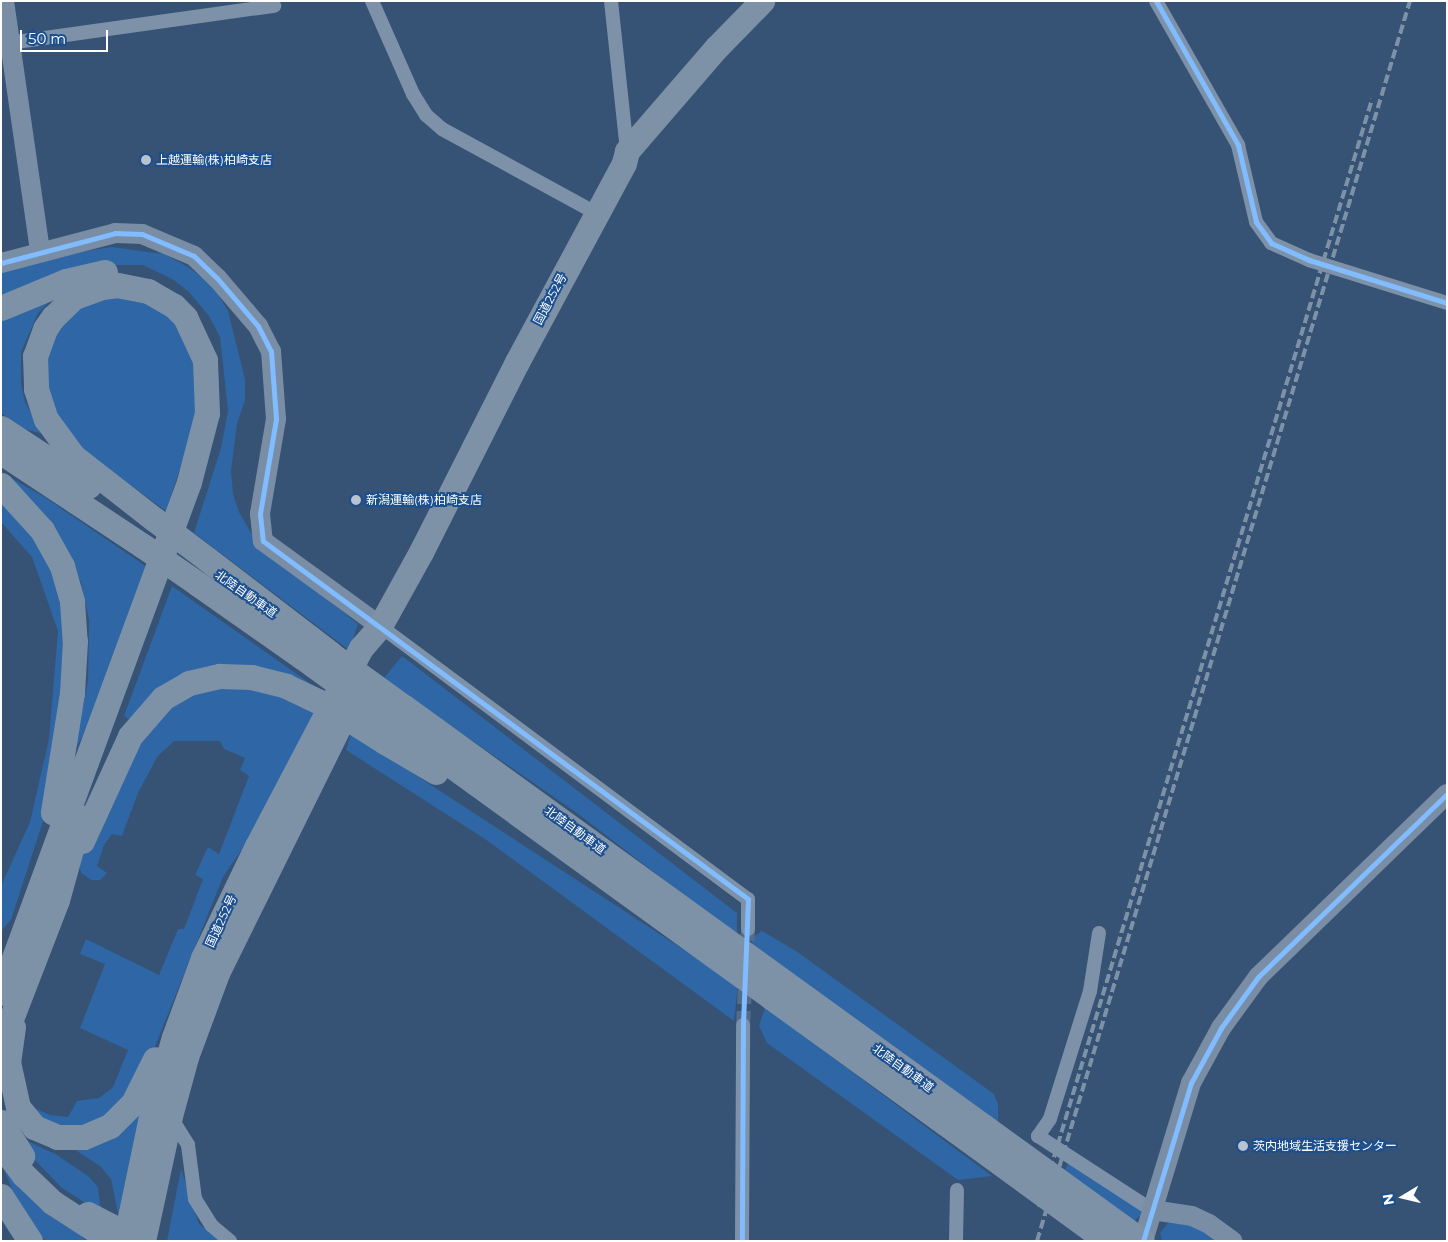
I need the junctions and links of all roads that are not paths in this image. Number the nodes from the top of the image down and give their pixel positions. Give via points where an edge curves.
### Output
1 (4, 1) edge
2 (372, 1) edge
3 (611, 1) edge
4 (1156, 1) edge
5 (274, 6) dead end
6 (753, 6) edge
7 (6, 43) edge
8 (627, 151) junction
9 (596, 213) junction
10 (40, 252) junction
11 (1, 263) edge
12 (1447, 303) edge
13 (1, 308) edge
14 (1, 428) edge
15 (1, 452) edge
16 (1, 485) edge
17 (149, 530) junction
18 (380, 626) junction
19 (308, 645) junction
20 (394, 724) junction
21 (1447, 794) edge
22 (257, 846) junction
23 (47, 896) junction
24 (748, 929) tunnel mouth
25 (1099, 933) dead end
26 (9, 1000) edge
27 (743, 1025) tunnel mouth
28 (1, 1044) edge
29 (170, 1116) junction
30 (1, 1122) edge
31 (981, 1137) junction
32 (1, 1145) edge
33 (957, 1190) dead end
34 (1, 1196) edge
35 (1152, 1210) junction
36 (85, 1219) junction
37 (30, 1241) edge
38 (112, 1241) edge
39 (124, 1241) edge
40 (141, 1241) edge
41 (149, 1241) edge
42 (230, 1241) edge
43 (742, 1241) edge
44 (956, 1241) edge
45 (1107, 1241) edge
46 (1143, 1241) edge
47 (1232, 1241) edge

1 - 7 street
2 - 9 street via 413,94 426,115 442,129
3 - 8 street
4 - 12 street via 1238,145 1256,222 1271,243 1309,260
5 - 7 street
6 - 8 highway, 国道252号
7 - 10 street
8 - 9 highway, 国道252号 via 624,163
9 - 18 highway, 国道252号
10 - 11 street
10 - 18 street via 115,233 142,234 194,256 218,278 258,326 271,351 276,418 260,514 262,541
13 - 23 highway via 85,276 122,272 155,278 184,294 204,318 212,332 221,367 222,403 211,460
14 - 17 highway, 北陸自動車道
15 - 17 highway, 北陸自動車道
16 - 23 highway via 42,530 53,548 68,584 75,621 68,724
17 - 19 highway, 北陸自動車道, bridge
17 - 23 highway via 73,456 46,419 36,389 35,356 49,323 74,297 102,287 117,285 148,291 174,306 185,317 205,360 207,413 189,482
18 - 22 highway, 国道252号 via 361,648
18 - 24 street via 748,899
18 - 29 highway, 国道252号 via 372,656 338,730 254,892 217,972 186,1057
19 - 20 highway, 北陸自動車道, bridge
19 - 20 highway, 北陸自動車道, bridge via 340,661
20 - 23 highway, bridge via 326,705 286,686 251,677 220,676 176,689 151,708 122,753
20 - 31 highway, 北陸自動車道
20 - 31 highway, 北陸自動車道 via 620,888
21 - 35 street via 1258,977 1220,1028 1192,1083
22 - 26 highway via 198,953 142,1087 133,1103 110,1126 70,1139 44,1133 25,1119 13,1094 8,1062
22 - 39 highway, 国道252号 via 210,942 174,1037 151,1117
23 - 26 highway
25 - 35 street via 1090,991 1050,1119 1038,1136
26 - 28 highway
27 - 43 street
29 - 40 highway, 国道252号
29 - 41 highway
29 - 42 street via 188,1145 195,1199 210,1225
30 - 36 highway via 28,1164
31 - 45 highway, 北陸自動車道, bridge
31 - 46 highway, 北陸自動車道, bridge
32 - 36 highway via 34,1185
33 - 44 street
34 - 37 highway
35 - 46 street
35 - 47 street via 1192,1216
36 - 38 highway
36 - 40 highway, bridge

